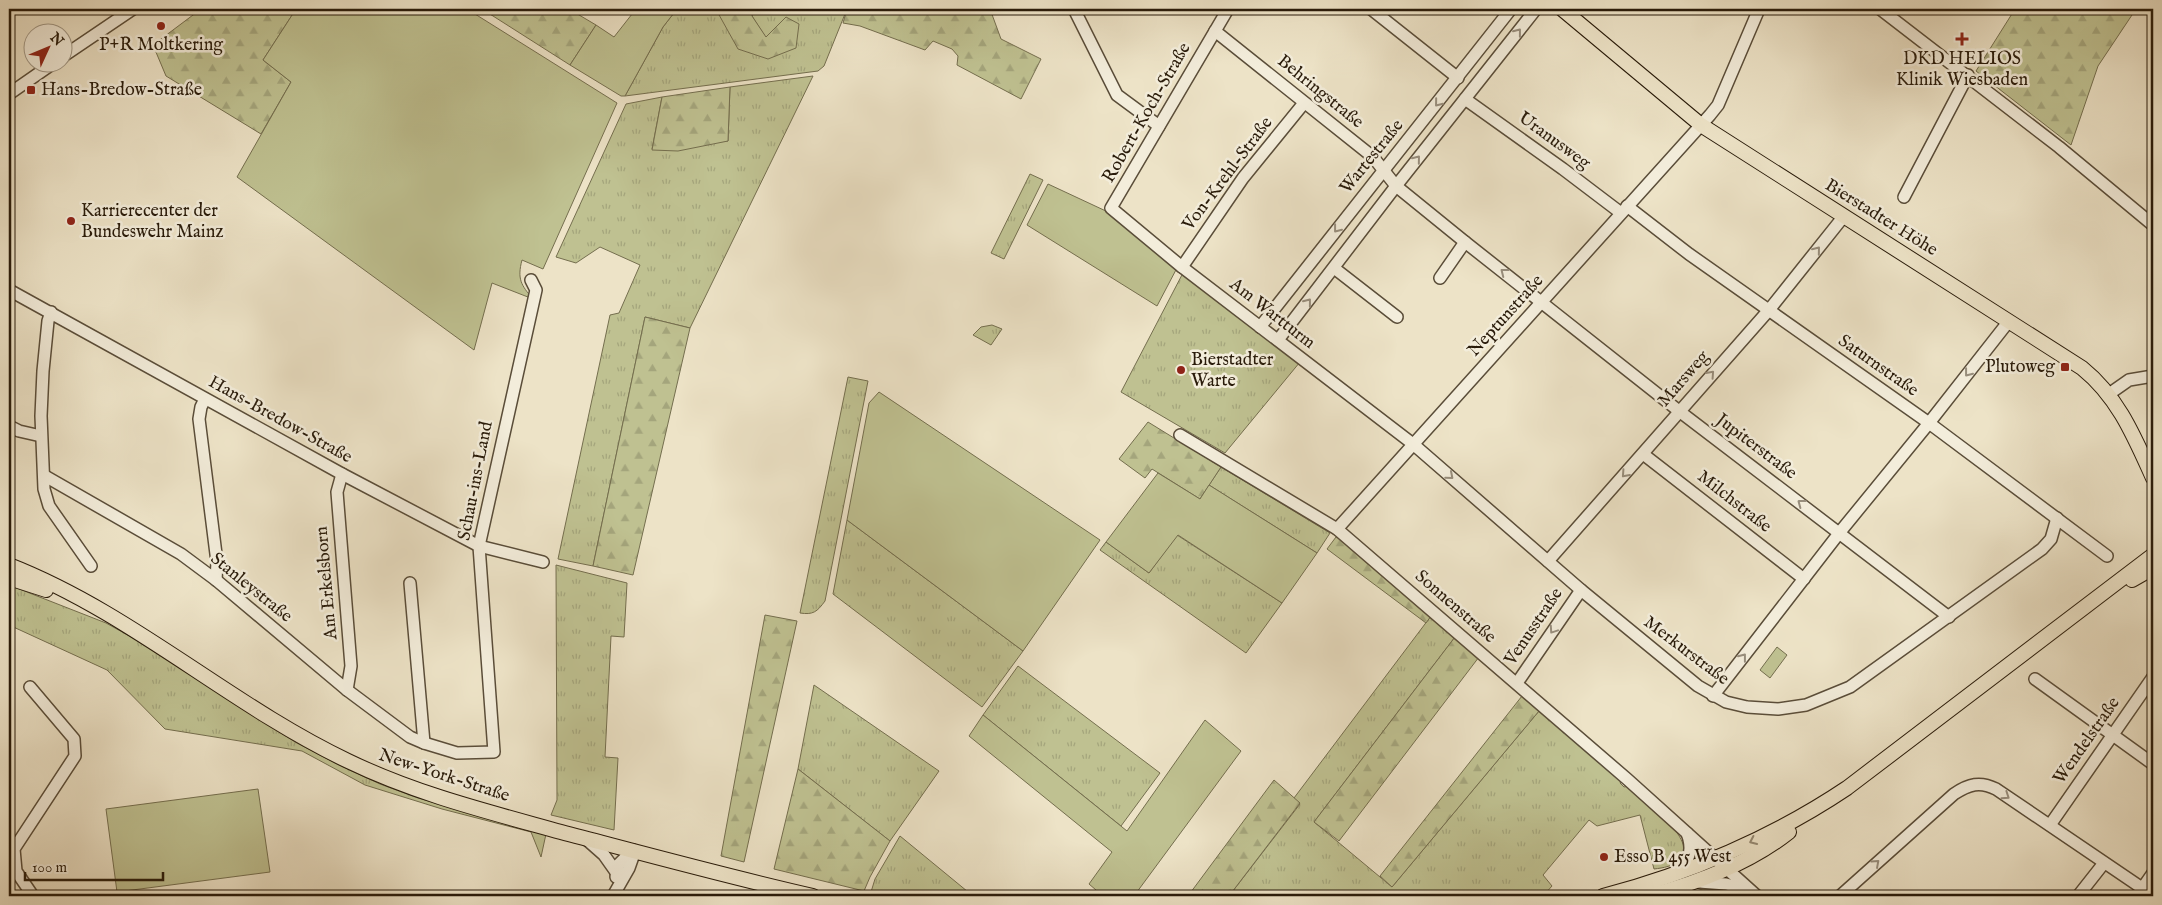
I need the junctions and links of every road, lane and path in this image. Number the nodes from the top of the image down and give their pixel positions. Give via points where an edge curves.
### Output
1 (132, 9) edge
2 (1074, 9) edge
3 (1228, 9) edge
4 (1371, 9) edge
5 (1511, 9) edge
6 (1536, 9) edge
7 (1562, 9) edge
8 (1759, 9) edge
9 (1880, 9) edge
10 (1216, 31) junction
11 (72, 50) edge
12 (41, 72) edge
13 (1968, 75) junction
14 (1458, 78) junction
15 (9, 94) edge
16 (1465, 99) junction
17 (1304, 103) junction
18 (1701, 125) junction
19 (1159, 126) junction
20 (1384, 169) junction
21 (1396, 186) junction
22 (1904, 198) dead end
23 (1111, 208) joint
24 (1624, 210) junction
25 (1844, 216) junction
26 (2153, 226) edge
27 (1465, 242) junction
28 (1182, 267) junction
29 (1334, 268) junction
30 (1440, 278) dead end
31 (532, 280) dead end
32 (9, 290) edge
33 (1543, 302) junction
34 (1769, 310) junction
35 (51, 312) junction
36 (1397, 317) dead end
37 (2009, 321) junction
38 (1260, 327) junction
39 (1278, 340) junction
40 (2153, 376) edge
41 (2109, 394) junction
42 (205, 398) junction
43 (1679, 410) junction
44 (1929, 423) junction
45 (9, 426) edge
46 (1180, 435) dead end
47 (41, 436) junction
48 (1413, 444) junction
49 (1643, 454) junction
50 (342, 474) junction
51 (45, 476) junction
52 (2153, 478) edge
53 (2057, 518) junction
54 (1337, 530) junction
55 (1840, 532) junction
56 (479, 546) junction
57 (2153, 555) edge
58 (2107, 556) dead end
59 (1548, 561) junction
60 (543, 562) dead end
61 (9, 566) edge
62 (91, 566) dead end
63 (2153, 568) edge
64 (9, 578) edge
65 (1804, 579) junction
66 (216, 580) junction
67 (410, 583) dead end
68 (1581, 590) junction
69 (2098, 598) junction
70 (98, 610) junction
71 (1949, 617) junction
72 (2153, 677) edge
73 (2035, 679) dead end
74 (1517, 683) junction
75 (30, 687) dead end
76 (347, 690) junction
77 (1713, 696) junction
78 (2112, 736) junction
79 (424, 743) junction
80 (494, 752) joint
81 (2153, 764) edge
82 (1812, 812) junction
83 (2050, 825) junction
84 (1687, 833) junction
85 (581, 837) junction
86 (634, 851) junction
87 (1714, 858) junction
88 (2104, 863) junction
89 (1725, 868) junction
90 (1680, 871) junction
91 (616, 872) junction
92 (2153, 873) edge
93 (1693, 882) junction
94 (614, 892) edge
95 (2140, 892) edge
96 (1753, 893) edge
97 (1655, 895) edge
98 (33, 896) edge
99 (813, 896) edge
100 (1602, 896) edge
101 (1840, 896) edge
102 (2079, 896) edge

1 - 11 street
2 - 19 street via 1117,95
3 - 10 street, Robert-Koch-Straße
4 - 14 street
5 - 14 street, Wartestraße
16 -> 6 street, Wartestraße
7 - 18 main road, Bierstadter Höhe
8 - 18 street, Neptunstraße via 1718,105
9 - 13 street
10 - 17 street, Behringstraße
10 - 19 street, Robert-Koch-Straße
12 - 15 street
13 - 22 street
13 - 26 street
14 -> 20 street, Wartestraße
21 -> 16 street, Wartestraße
16 - 24 street, Uranusweg
17 - 20 street, Behringstraße
17 - 28 street, Von-Krehl-Straße via 1243,178
18 - 24 street, Neptunstraße
18 - 25 main road, Bierstadter Höhe
19 - 23 street, Robert-Koch-Straße
20 - 21 street, Behringstraße
20 -> 38 street, Wartestraße
21 - 27 street, Behringstraße
21 - 29 street, Wartestraße
23 - 28 street, Am Wartturm
24 - 33 street, Neptunstraße
24 - 34 street, Saturnstraße
34 -> 25 street, Marsweg
25 - 37 main road, Bierstadter Höhe
27 - 30 street
33 -> 27 street, Jupiterstraße
28 - 38 street, Am Wartturm
29 - 36 street
39 -> 29 street, Wartestraße
31 - 56 street, Schau-ins-Land via 536,290
32 - 35 street, Hans-Bredow-Straße
33 - 43 street, Jupiterstraße
33 - 48 street, Neptunstraße
43 -> 34 street, Marsweg
34 - 44 street, Saturnstraße
35 - 42 street, Hans-Bredow-Straße
35 - 47 street via 43,371
37 - 41 main road, Bierstadter Höhe via 2082,368
37 -> 44 street
38 - 39 street, Am Wartturm
39 - 48 street, Am Wartturm
40 - 41 street via 2129,380
41 - 52 main road, Bierstadter Höhe via 2128,423
42 - 50 street, Hans-Bredow-Straße
42 - 66 street via 199,420 217,562
43 - 49 street, Marsweg
55 -> 43 street, Jupiterstraße
44 - 53 street, Saturnstraße
44 - 55 street
45 - 47 street
46 - 54 street, Sonnenstraße
47 - 51 street
48 - 54 street, Neptunstraße
48 -> 59 street, Merkurstraße
49 -> 59 street, Marsweg
49 - 65 street, Milchstraße
50 - 56 street, Hans-Bredow-Straße
50 - 76 street, Am Erkelsborn via 337,492 352,666
51 - 62 street via 44,489 49,506
51 - 66 street, Stanleystraße via 181,554
53 - 58 street, Saturnstraße
53 - 71 street, Merkurstraße via 2052,539 2042,549
54 - 74 street, Sonnenstraße
55 - 65 street
55 - 71 street, Jupiterstraße
56 - 60 street, Hans-Bredow-Straße
56 - 80 street, Schau-ins-Land
57 - 69 main road
59 - 68 street, Merkurstraße
61 - 70 main road, New-York-Straße
63 - 69 main road
64 - 70 main road, New-York-Straße
77 -> 65 street
66 - 76 street, Stanleystraße
67 - 79 street
68 -> 74 street, Venusstraße
68 - 77 street, Merkurstraße
69 - 82 main road
70 - 85 main road, New-York-Straße via 147,637 289,730 347,761 440,798
71 - 77 street, Merkurstraße via 1850,687 1819,700 1778,709 1747,707
72 - 78 street, Wendelstraße
73 - 78 street
74 - 84 street, Sonnenstraße
75 - 98 street via 74,739 75,756 14,849 16,871
76 - 79 street, Stanleystraße via 403,732
78 - 81 street
78 - 83 street, Wendelstraße
79 - 80 street, Stanleystraße via 457,754
82 -> 87 main road
82 - 89 main road via 1778,840
83 - 88 street
101 -> 83 street via 1965,787 1986,784
84 - 87 street, Sonnenstraße
84 - 90 street via 1690,851
85 - 86 main road, New-York-Straße
85 - 91 street via 599,849
86 - 91 street via 622,858
86 - 94 street
86 - 99 main road, New-York-Straße
87 - 89 street, Sonnenstraße
87 - 90 main road
88 - 95 street
88 - 102 street
89 - 93 main road
89 - 96 street, Sonnenstraße
90 - 100 main road
91 - 94 street
92 - 95 street
93 - 96 street via 1726,884
93 - 97 main road

